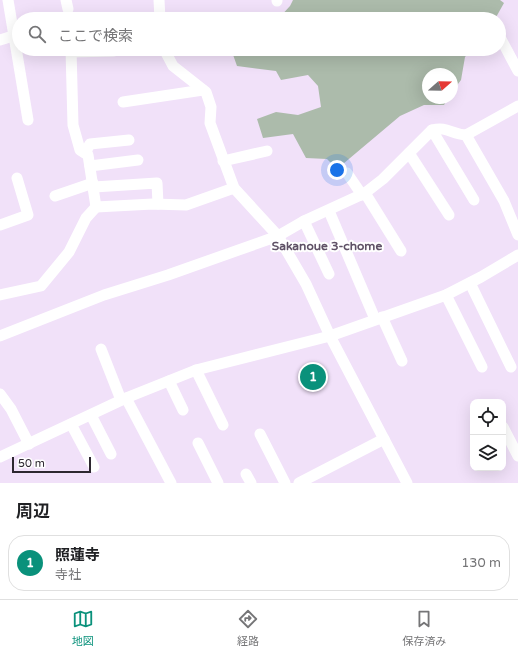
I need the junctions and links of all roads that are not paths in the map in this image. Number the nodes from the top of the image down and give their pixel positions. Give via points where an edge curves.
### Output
1 (3, 0) edge
2 (8, 0) edge
3 (159, 0) edge
4 (0, 1) edge
5 (160, 12) edge
6 (12, 17) edge
7 (12, 32) edge
8 (0, 40) edge
9 (506, 48) edge
10 (19, 56) edge
11 (71, 56) edge
12 (168, 56) edge
13 (518, 71) edge
14 (203, 90) junction
15 (122, 102) dead end
16 (518, 106) edge
17 (28, 120) dead end
18 (432, 130) junction
19 (466, 135) junction
20 (129, 140) dead end
21 (267, 151) dead end
22 (85, 153) junction
23 (409, 153) junction
24 (138, 160) dead end
25 (223, 161) junction
26 (90, 166) junction
27 (347, 173) dead end
28 (17, 178) dead end
29 (93, 185) junction
30 (234, 188) junction
31 (363, 194) junction
32 (55, 196) dead end
33 (474, 200) dead end
34 (158, 204) junction
35 (96, 207) junction
36 (328, 211) junction
37 (449, 215) dead end
38 (304, 221) junction
39 (0, 224) edge
40 (518, 235) edge
41 (278, 236) junction
42 (401, 251) dead end
43 (518, 255) edge
44 (329, 274) dead end
45 (470, 283) junction
46 (0, 295) edge
47 (446, 295) junction
48 (379, 318) junction
49 (0, 336) edge
50 (330, 336) junction
51 (101, 348) dead end
52 (402, 361) dead end
53 (482, 366) dead end
54 (511, 367) dead end
55 (196, 370) junction
56 (169, 381) junction
57 (0, 394) edge
58 (124, 399) junction
59 (183, 410) dead end
60 (91, 415) junction
61 (71, 424) junction
62 (223, 426) dead end
63 (506, 433) edge
64 (260, 434) dead end
65 (384, 439) junction
66 (198, 443) dead end
67 (29, 444) junction
68 (111, 454) dead end
69 (518, 456) edge
70 (0, 457) edge
71 (94, 467) dead end
72 (171, 483) edge
73 (218, 483) edge
74 (285, 483) edge
75 (299, 483) edge
76 (407, 483) edge

1 - 4 street
2 - 6 street
3 - 5 street
7 - 8 street
9 - 13 street
10 - 17 street
11 - 22 street via 73,125 80,150
12 - 14 street via 173,66
14 - 15 street
14 - 25 street via 211,107 210,123
16 - 19 street
18 - 19 street via 441,128
18 - 23 street
18 - 33 street via 467,178
19 - 40 street via 504,200
20 - 22 street via 90,144
21 - 25 street
22 - 26 street via 88,155
23 - 31 street via 383,179
23 - 37 street
24 - 26 street
25 - 30 street
26 - 29 street
27 - 31 street
28 - 39 street via 28,215
29 - 32 street
29 - 34 street via 157,183
29 - 35 street
30 - 34 street via 186,205
30 - 41 street
31 - 36 street
31 - 42 street
34 - 35 street
35 - 46 street via 86,218 69,252 41,286
36 - 38 street
36 - 48 street
38 - 41 street
38 - 44 street
41 - 49 street via 104,295
41 - 50 street via 306,284
43 - 45 street
45 - 47 street
45 - 54 street
47 - 48 street
47 - 53 street
48 - 50 street
48 - 52 street
50 - 55 street
50 - 65 street
51 - 58 street
55 - 56 street
55 - 62 street
56 - 58 street
56 - 59 street
57 - 67 street
58 - 60 street
58 - 72 street
60 - 61 street
60 - 68 street
61 - 67 street
61 - 71 street
63 - 69 street
64 - 74 street
65 - 75 street
65 - 76 street
66 - 73 street
67 - 70 street

